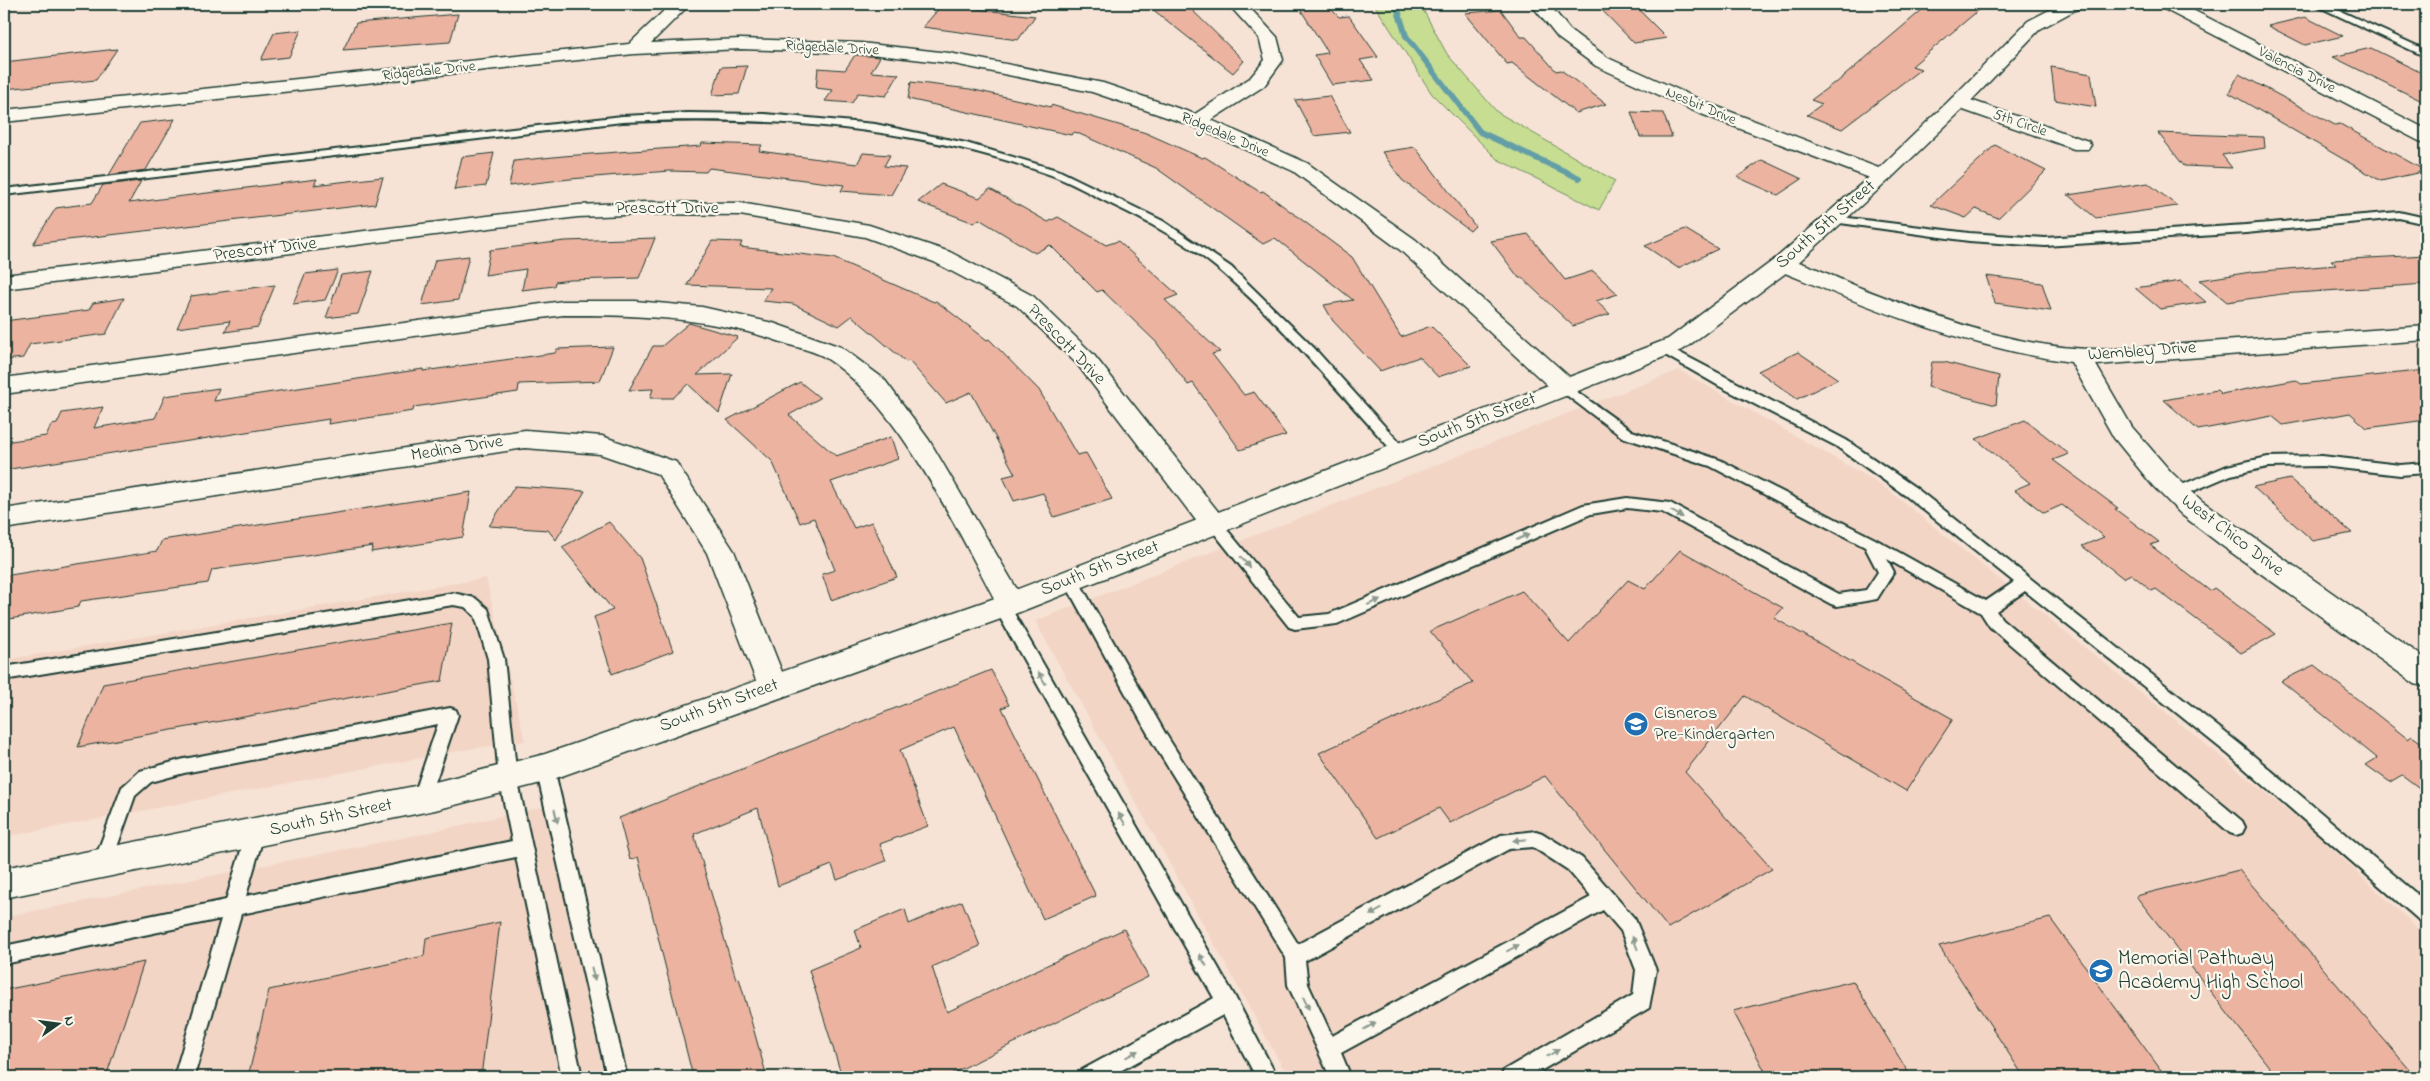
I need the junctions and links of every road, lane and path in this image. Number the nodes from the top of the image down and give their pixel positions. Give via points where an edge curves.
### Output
1 (681, 4) edge
2 (1237, 4) edge
3 (1540, 4) edge
4 (2073, 4) edge
5 (2168, 4) edge
6 (2318, 4) edge
7 (634, 49) junction
8 (2426, 54) edge
9 (1959, 102) junction
10 (4, 116) edge
11 (1197, 121) junction
12 (2426, 137) edge
13 (2081, 144) dead end
14 (1882, 176) junction
15 (4, 192) edge
16 (1834, 219) junction
17 (2426, 221) edge
18 (1783, 264) junction
19 (4, 282) edge
20 (2426, 333) edge
21 (1665, 349) junction
22 (2079, 356) junction
23 (4, 386) edge
24 (1566, 388) junction
25 (1400, 451) junction
26 (2426, 468) edge
27 (2177, 493) junction
28 (4, 519) edge
29 (1214, 524) junction
30 (1870, 543) junction
31 (1071, 580) junction
32 (2026, 582) junction
33 (1006, 605) junction
34 (1988, 609) junction
35 (4, 673) edge
36 (2426, 675) edge
37 (773, 687) junction
38 (546, 768) junction
39 (508, 778) junction
40 (422, 798) junction
41 (2236, 827) dead end
42 (255, 834) junction
43 (523, 847) junction
44 (102, 864) junction
45 (4, 883) edge
46 (1605, 899) junction
47 (234, 907) junction
48 (2426, 914) edge
49 (4, 955) edge
50 (1295, 956) junction
51 (1227, 1002) junction
52 (1328, 1049) junction
53 (184, 1077) edge
54 (572, 1077) edge
55 (617, 1077) edge
56 (1089, 1077) edge
57 (1267, 1077) edge
58 (1341, 1077) edge
59 (1511, 1077) edge

1 - 7 street
2 - 11 street via 1268,37 1274,60 1256,82
3 - 14 street, Nesbit Drive via 1564,34 1602,62 1703,108
4 - 9 street, South 5th Street via 2034,25
5 - 12 street, Valencia Drive
6 - 8 lane
7 - 10 street, Ridgedale Drive
7 - 11 street, Ridgedale Drive via 741,44 861,48 948,58 1096,87
9 - 13 street, 5th Circle
9 - 14 street, South 5th Street
11 - 24 street, Ridgedale Drive via 1300,167 1408,245
14 - 16 street, South 5th Street
15 - 25 lane via 622,119 765,117 875,127 962,145 1056,173 1159,223 1227,270 1309,352
16 - 17 lane via 1969,237 2045,242 2398,215
16 - 18 street, South 5th Street
18 - 21 street, South 5th Street
18 - 22 street, Wembley Drive via 1949,327
19 - 29 street, Prescott Drive via 578,211 740,209 869,231 942,257 1025,301 1085,359
20 - 22 street, Wembley Drive via 2159,351 2114,357
21 - 24 street, South 5th Street
21 - 32 lane via 1724,384 1841,443 1911,492
22 - 27 street, West Chico Drive via 2123,432
23 - 33 street via 563,308 635,308 711,316 765,328 833,352 875,385 942,481
24 - 25 street, South 5th Street
24 - 30 lane via 1626,434 1715,463
25 - 29 street, South 5th Street
26 - 27 lane via 2400,470 2322,461 2268,462 2227,471
27 - 36 street, West Chico Drive via 2231,538
28 - 37 street, Medina Drive via 525,439 602,445 667,468 720,551
29 -> 30 lane via 1295,624 1331,620 1588,509 1627,503 1665,507 1837,600 1871,595 1886,572
29 - 31 street, South 5th Street
30 - 34 lane
31 - 33 street, South 5th Street
31 - 50 lane via 1159,738
32 - 34 lane
32 - 48 lane via 2235,750
33 - 37 street, South 5th Street
51 -> 33 lane
34 - 41 lane via 1996,623
35 - 39 lane via 453,599 469,602 482,613 496,659
37 - 38 street, South 5th Street
38 - 39 street, South 5th Street
38 -> 55 lane
39 - 40 street, South 5th Street
39 - 43 lane
40 - 42 street, South 5th Street
40 - 44 lane via 450,715 146,776 128,792
42 - 44 street, South 5th Street
42 - 47 lane
43 - 47 lane
43 - 54 lane
44 - 45 street, South 5th Street
46 -> 50 lane via 1575,864 1536,839 1507,841
52 -> 46 lane
59 -> 46 lane via 1642,1001 1646,970 1628,925
47 - 49 lane
47 - 53 lane
50 -> 52 lane via 1298,985
56 -> 51 lane
51 - 57 lane
52 - 58 lane

